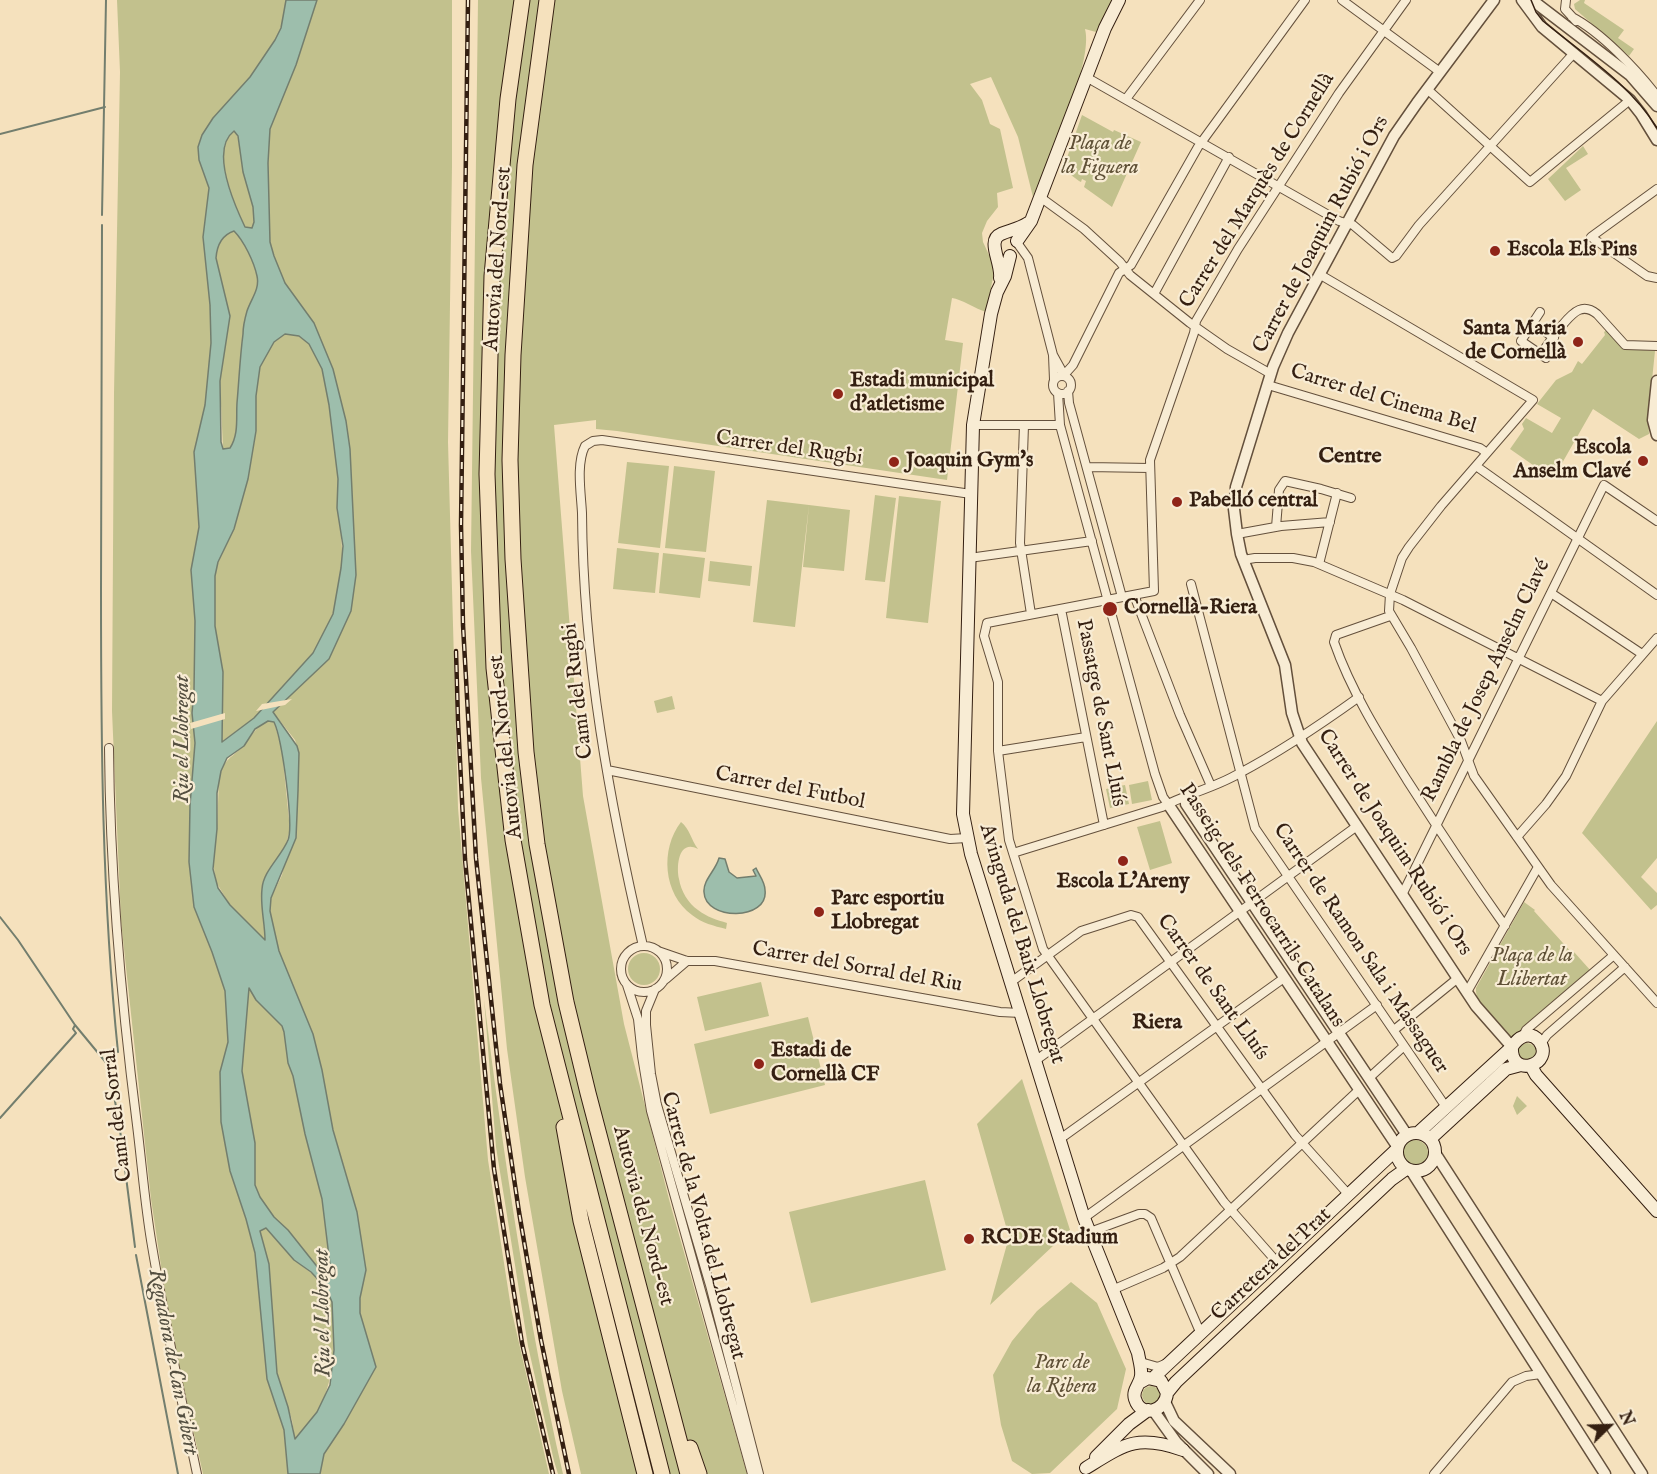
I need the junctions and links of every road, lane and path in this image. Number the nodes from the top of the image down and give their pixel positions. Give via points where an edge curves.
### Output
1 (1119, 0) edge
2 (1200, 0) edge
3 (1305, 0) edge
4 (1342, 0) edge
5 (1406, 0) edge
6 (1494, 0) edge
7 (1522, 0) edge
8 (1532, 0) edge
9 (1542, 0) edge
10 (1566, 0) edge
11 (522, 2) edge
12 (547, 4) edge
13 (1553, 14) junction
14 (1572, 17) junction
15 (1384, 31) junction
16 (1574, 54) junction
17 (1622, 68) junction
18 (1440, 72) junction
19 (1086, 77) junction
20 (1427, 89) junction
21 (1126, 99) junction
22 (1630, 100) junction
23 (1656, 102) edge
24 (1657, 140) edge
25 (1201, 142) junction
26 (1491, 147) junction
27 (1229, 157) junction
28 (1278, 186) junction
29 (1657, 189) edge
30 (1041, 196) junction
31 (1031, 221) junction
32 (1346, 223) junction
33 (1007, 233) junction
34 (1014, 249) junction
35 (997, 253) junction
36 (1125, 268) junction
37 (1319, 274) junction
38 (1657, 278) edge
39 (1000, 286) junction
40 (1154, 294) junction
41 (1540, 312) dead end
42 (1533, 323) junction
43 (1195, 326) junction
44 (1554, 338) junction
45 (1657, 346) edge
46 (1053, 355) junction
47 (1064, 375) junction
48 (1054, 380) junction
49 (1269, 380) junction
50 (1657, 381) edge
51 (1068, 391) junction
52 (1058, 393) junction
53 (973, 425) junction
54 (1024, 425) junction
55 (1060, 425) junction
56 (1657, 435) edge
57 (602, 440) joint
58 (1487, 453) junction
59 (1476, 466) junction
60 (1087, 467) junction
61 (1150, 468) junction
62 (971, 494) junction
63 (1337, 494) junction
64 (1351, 498) dead end
65 (1657, 521) edge
66 (1330, 522) junction
67 (1276, 527) junction
68 (1237, 534) junction
69 (1577, 540) junction
70 (1092, 541) junction
71 (1021, 551) junction
72 (969, 558) junction
73 (1243, 560) junction
74 (1319, 564) junction
75 (1191, 584) dead end
76 (1551, 593) junction
77 (1390, 594) junction
78 (1134, 595) junction
79 (1657, 595) edge
80 (1122, 597) junction
81 (1108, 600) junction
82 (1061, 609) junction
83 (1031, 614) junction
84 (1390, 616) junction
85 (1657, 638) edge
86 (1642, 654) junction
87 (1518, 660) junction
88 (1359, 698) junction
89 (1602, 701) junction
90 (1086, 737) junction
91 (1300, 737) junction
92 (109, 748) dead end
93 (998, 751) junction
94 (1468, 761) junction
95 (607, 770) junction
96 (1240, 773) junction
97 (1211, 786) junction
98 (1186, 796) junction
99 (1168, 804) junction
100 (1104, 825) junction
101 (1436, 825) junction
102 (1357, 826) junction
103 (1517, 837) junction
104 (967, 838) junction
105 (1013, 853) junction
106 (1541, 871) junction
107 (1288, 877) junction
108 (1403, 893) junction
109 (1252, 903) junction
110 (1240, 912) junction
111 (1505, 926) junction
112 (643, 946) junction
113 (658, 951) junction
114 (1614, 955) junction
115 (1047, 956) junction
116 (687, 961) junction
117 (1171, 962) junction
118 (1625, 967) junction
119 (1284, 978) junction
120 (1458, 978) junction
121 (664, 981) junction
122 (1011, 982) junction
123 (627, 985) junction
124 (655, 989) junction
125 (1467, 993) junction
126 (1657, 1003) edge
127 (1377, 1005) junction
128 (1021, 1013) junction
129 (1092, 1019) junction
130 (1217, 1026) junction
131 (1394, 1030) junction
132 (1339, 1033) junction
133 (1523, 1036) junction
134 (1327, 1041) junction
135 (1541, 1044) junction
136 (1404, 1046) junction
137 (1512, 1047) junction
138 (554, 1057) junction
139 (1035, 1061) junction
140 (1526, 1065) junction
141 (1369, 1078) junction
142 (1138, 1083) junction
143 (1262, 1088) junction
144 (1359, 1090) junction
145 (1446, 1107) junction
146 (1412, 1134) junction
147 (1060, 1139) junction
148 (1430, 1140) junction
149 (1302, 1143) junction
150 (1183, 1146) junction
151 (1397, 1147) junction
152 (1435, 1153) junction
153 (1409, 1170) junction
154 (1348, 1194) junction
155 (1230, 1210) junction
156 (1657, 1211) edge
157 (1084, 1218) junction
158 (1090, 1232) junction
159 (1276, 1261) junction
160 (1171, 1263) junction
161 (638, 1284) junction
162 (1112, 1290) junction
163 (1200, 1332) junction
164 (1141, 1358) junction
165 (1167, 1363) junction
166 (1541, 1374) junction
167 (1152, 1378) junction
168 (1139, 1383) junction
169 (1166, 1398) junction
170 (1136, 1401) junction
171 (1151, 1410) junction
172 (1129, 1424) junction
173 (1183, 1450) junction
174 (1084, 1471) edge
175 (644, 1472) edge
176 (197, 1474) edge
177 (662, 1474) edge
178 (688, 1474) edge
179 (699, 1474) edge
180 (752, 1474) edge
181 (759, 1474) edge
182 (1208, 1474) edge
183 (1230, 1474) edge
184 (1434, 1474) edge
185 (1605, 1474) edge
186 (1642, 1474) edge

1 - 19 main road, Avinguda del Baix Llobregat
2 - 21 street
3 - 25 street
4 - 15 street
5 - 15 street, Carrer del Marquès de Cornellà
6 - 18 street, Carrer de Joaquim Rubió i Ors
7 - 16 street via 1542,27
8 - 13 street
9 - 13 street
10 - 14 street via 1565,9
11 - 138 highway, Autovia del Nord-est via 508,99 492,276 487,463 491,616 516,862
12 - 161 highway, Autovia del Nord-est via 525,165 515,297 510,460 518,650 537,844 566,1002
13 - 17 street
14 - 17 street via 1606,47
14 - 23 street via 1623,58
15 - 18 street
15 - 28 street, Carrer del Marquès de Cornellà
16 - 22 street
16 - 26 street
17 - 23 street
18 - 20 street, Carrer de Joaquim Rubió i Ors
19 - 21 street
19 - 30 main road, Avinguda del Baix Llobregat
20 - 26 street
20 - 32 street, Carrer de Joaquim Rubió i Ors via 1394,136
21 - 25 street
22 - 24 street
22 - 26 street via 1530,183
25 - 27 street
25 - 36 street via 1131,265
26 - 32 street via 1419,225 1396,256 1390,258
27 - 28 street
27 - 40 street
28 - 32 street
28 - 43 street, Carrer del Marquès de Cornellà
29 - 38 street via 1591,237 1647,276
30 - 31 main road, Avinguda del Baix Llobregat
30 - 36 street, Carrer del Cinema Bel
31 - 33 main road
31 - 34 main road, Avinguda del Baix Llobregat
32 - 37 street, Carrer de Joaquim Rubió i Ors
33 - 34 main road via 1013,235
33 - 35 main road via 995,239
34 - 35 main road via 1002,256
34 - 39 main road, Avinguda del Baix Llobregat
34 - 46 street via 1029,264
35 - 39 main road, Avinguda del Baix Llobregat
36 - 40 street, Carrer del Cinema Bel
36 - 47 street
37 - 49 street, Carrer de Joaquim Rubió i Ors
37 - 58 street via 1533,400
39 - 53 main road, Avinguda del Baix Llobregat via 991,314
40 - 43 street, Carrer del Cinema Bel
41 - 42 street
42 - 44 street
42 - 44 street via 1521,341 1544,356
43 - 49 street, Carrer del Cinema Bel
43 - 61 street, Carrer del Marquès de Cornellà
44 - 45 street via 1580,309 1594,311 1626,345
46 - 47 street
46 - 48 street
47 - 48 street
47 - 51 street via 1071,383
48 - 52 street
49 - 58 street, Carrer del Cinema Bel
49 - 68 street, Carrer de Joaquim Rubió i Ors via 1236,487
50 - 56 street via 1653,420
51 - 52 street
51 - 60 street
52 - 55 street, Passeig dels Ferrocarrils Catalans
53 - 54 street
53 - 62 main road, Avinguda del Baix Llobregat
54 - 55 street
54 - 71 street
55 - 70 street, Passeig dels Ferrocarrils Catalans
57 - 62 street, Carrer del Rugbi
57 - 95 street, Camí del Rugbi via 589,443 583,451 581,491 587,617
58 - 59 street
59 - 69 street
59 - 77 street via 1409,547
60 - 61 street
60 - 80 street
61 - 78 street, Carrer del Marquès de Cornellà via 1154,591
62 - 72 main road, Avinguda del Baix Llobregat
63 - 64 street
63 - 66 street
63 - 67 street via 1283,482
65 - 69 street, Rambla de Josep Anselm Clavé via 1604,485
66 - 67 street
66 - 74 street
67 - 68 street
68 - 73 street, Carrer de Joaquim Rubió i Ors
69 - 76 street, Rambla de Josep Anselm Clavé
69 - 79 street
70 - 71 street
70 - 81 street, Passeig dels Ferrocarrils Catalans
71 - 72 street
71 - 83 street
72 - 104 main road, Avinguda del Baix Llobregat via 963,814
73 - 74 street via 1293,558
73 - 91 street, Carrer de Joaquim Rubió i Ors via 1286,665 1292,713
74 - 77 street
75 - 96 street, Carrer de Ramon Sala i Massaguer
76 - 86 street
76 - 87 street, Rambla de Josep Anselm Clavé
77 - 84 street
77 - 87 street
78 - 80 street
78 - 97 street
80 - 81 street
81 - 82 street
81 - 99 street, Passeig dels Ferrocarrils Catalans via 1155,774
82 - 83 street
82 - 90 street, Passatge de Sant Lluís
83 - 93 street via 987,623 984,636 998,682
84 - 88 street via 1334,638 1341,663
84 - 94 street via 1417,659
85 - 86 street
86 - 89 street
87 - 89 street
87 - 94 street, Rambla de Josep Anselm Clavé
88 - 91 street
88 - 101 street
89 - 103 street via 1562,782
90 - 93 street
90 - 100 street, Passatge de Sant Lluís
91 - 96 street
91 - 102 street, Carrer de Joaquim Rubió i Ors
92 - 176 street, Camí del Sorral via 119,952 131,1082 152,1244
93 - 105 street
94 - 101 street, Rambla de Josep Anselm Clavé
94 - 103 street via 1474,776
95 - 104 street, Carrer del Futbol via 944,838
95 - 112 street, Camí del Rugbi
96 - 97 street
96 - 107 street, Carrer de Ramon Sala i Massaguer via 1255,828
97 - 98 street
98 - 99 street
98 - 109 street, Passeig dels Ferrocarrils Catalans via 1186,804
99 - 100 street
99 - 110 street, Passeig dels Ferrocarrils Catalans
100 - 105 street
101 - 108 street, Rambla de Josep Anselm Clavé
101 - 111 street
102 - 107 street
102 - 108 street, Carrer de Joaquim Rubió i Ors
103 - 106 street
104 - 122 main road, Avinguda del Baix Llobregat
105 - 115 street
106 - 111 street
106 - 114 street
107 - 109 street
107 - 127 street, Carrer de Ramon Sala i Massaguer
108 - 120 street, Carrer de Joaquim Rubió i Ors
109 - 110 street
109 - 132 street, Passeig dels Ferrocarrils Catalans
110 - 117 street
110 - 119 street, Passeig dels Ferrocarrils Catalans
111 - 125 street
112 - 113 street
112 - 123 street via 630,951 622,963 621,975
113 - 116 street, Carrer del Sorral del Riu
113 - 121 street via 667,966
114 - 118 street
114 - 133 street
115 - 117 street, Carrer de Sant Lluís via 1081,931 1131,915 1138,917
115 - 122 street, Carrer de Sant Lluís
115 - 129 street
116 - 121 street
116 - 128 street, Carrer del Sorral del Riu via 715,961
117 - 129 street
117 - 130 street, Carrer de Sant Lluís
118 - 126 street
118 - 135 street
119 - 130 street
119 - 134 street, Passeig dels Ferrocarrils Catalans
120 - 125 street, Carrer de Joaquim Rubió i Ors
120 - 131 street
121 - 124 street
122 - 128 main road, Avinguda del Baix Llobregat
123 - 124 street via 640,992
123 - 180 street, Carrer de la Volta del Llobregat via 638,1019 651,1111
124 - 181 street, Carrer de la Volta del Llobregat via 646,1011 646,1025 657,1105 713,1295
125 - 137 street, Carrer de Joaquim Rubió i Ors
127 - 131 street, Carrer de Ramon Sala i Massaguer
127 - 132 street
128 - 139 main road, Avinguda del Baix Llobregat
129 - 139 street
129 - 142 street
130 - 142 street
130 - 143 street, Carrer de Sant Lluís
131 - 136 street, Carrer de Ramon Sala i Massaguer
132 - 134 street
132 - 141 street, Passeig dels Ferrocarrils Catalans
133 - 135 main road via 1535,1037
133 - 137 main road
134 - 143 street
134 - 144 street, Passeig dels Ferrocarrils Catalans
135 - 140 main road via 1541,1058
136 - 141 street
136 - 145 street, Carrer de Ramon Sala i Massaguer
137 - 140 main road via 1513,1057
137 - 145 main road
138 - 175 highway via 579,1212
138 - 177 highway, Autovia del Nord-est
139 - 147 main road, Avinguda del Baix Llobregat
140 - 148 main road via 1506,1069
140 - 156 main road
141 - 146 street, Passeig dels Ferrocarrils Catalans
142 - 147 street
142 - 150 street
143 - 149 street, Carrer de Sant Lluís
143 - 150 street
144 - 149 street
144 - 151 street, Passeig dels Ferrocarrils Catalans
145 - 146 main road
146 - 148 main road
146 - 151 main road
147 - 157 main road, Avinguda del Baix Llobregat
148 - 152 main road
149 - 154 street, Carrer de Sant Lluís
149 - 155 street
150 - 155 street
150 - 157 street
151 - 153 main road via 1398,1161
151 - 154 main road, Carretera del Prat
152 - 153 main road via 1427,1168
152 - 186 street
153 - 166 street
153 - 169 main road, Carretera del Prat via 1392,1179 1357,1211 1176,1382
154 - 159 main road, Carretera del Prat
155 - 159 street
155 - 160 street
157 - 158 main road, Avinguda del Baix Llobregat
158 - 160 street via 1139,1214 1147,1215
158 - 162 main road, Avinguda del Baix Llobregat
159 - 163 main road, Carretera del Prat
160 - 162 street
160 - 163 street
161 - 178 highway, Autovia del Nord-est
161 - 179 highway
162 - 164 main road, Avinguda del Baix Llobregat
163 - 165 main road, Carretera del Prat
164 - 165 street via 1158,1366
164 - 167 main road, Avinguda del Baix Llobregat
164 - 168 main road, Avinguda del Baix Llobregat
165 - 167 main road, Carretera del Prat
166 - 184 street via 1512,1382
166 - 185 street
167 - 168 main road
167 - 169 main road via 1163,1384
168 - 170 main road
169 - 171 main road via 1160,1408
169 - 183 street via 1174,1421
170 - 171 main road via 1141,1408
170 - 172 main road
171 - 172 main road
171 - 173 street
172 - 174 main road
173 - 174 main road via 1162,1443 1139,1442 1116,1450
173 - 182 street

